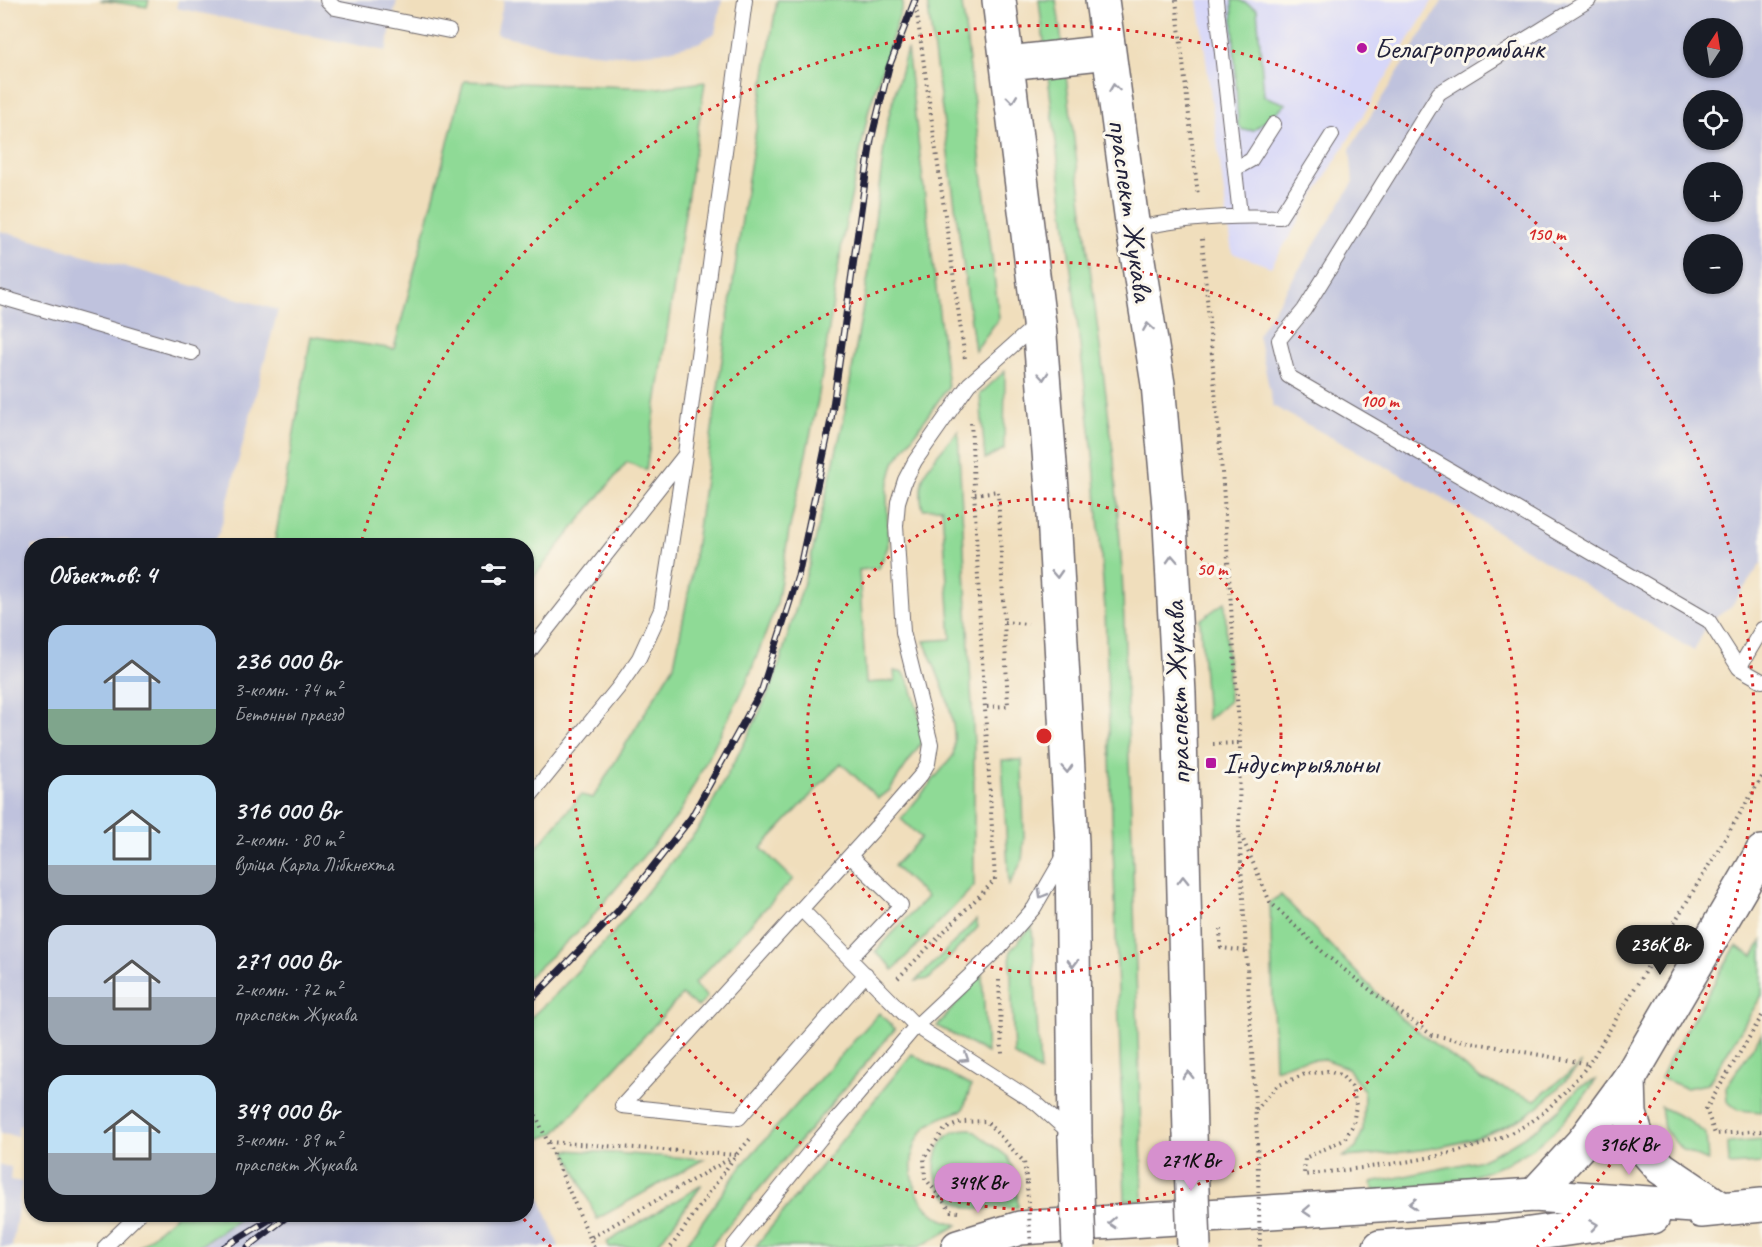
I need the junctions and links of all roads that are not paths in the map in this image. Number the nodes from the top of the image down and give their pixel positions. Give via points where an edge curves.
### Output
1 (327, 0) edge
2 (745, 0) edge
3 (1102, 0) edge
4 (1216, 0) edge
5 (1589, 0) edge
6 (1001, 10) edge
7 (450, 31) dead end
8 (1109, 52) junction
9 (1008, 63) junction
10 (1274, 124) dead end
11 (1332, 135) dead end
12 (1235, 169) junction
13 (1240, 215) junction
14 (1133, 229) junction
15 (0, 297) edge
16 (1039, 323) junction
17 (192, 353) dead end
18 (685, 454) junction
19 (1762, 629) edge
20 (534, 646) edge
21 (1739, 668) junction
22 (1762, 681) edge
23 (534, 791) edge
24 (1072, 843) junction
25 (1762, 852) edge
26 (850, 856) junction
27 (801, 909) junction
28 (850, 959) junction
29 (866, 974) junction
30 (916, 1026) junction
31 (1629, 1079) junction
32 (1075, 1137) junction
33 (1534, 1195) junction
34 (1447, 1202) junction
35 (1762, 1205) edge
36 (1721, 1208) junction
37 (131, 1222) edge
38 (1491, 1243) edge
39 (1401, 1246) edge
40 (105, 1247) edge
41 (733, 1247) edge
42 (958, 1247) edge
43 (1079, 1247) edge
44 (1194, 1247) edge

1 - 7 lane via 335,8
2 - 18 lane
3 - 8 main road, праспект Жукава
4 - 12 lane
5 - 21 lane via 1439,93 1304,310 1279,340 1288,375 1709,621
6 - 9 main road
8 - 9 main road
14 -> 8 main road, праспект Жукава
9 -> 16 main road
10 - 12 lane via 1251,160
11 - 13 lane via 1280,217
12 - 13 lane
13 - 14 lane via 1200,217
44 -> 14 main road, праспект Жукава, bridge via 1179,694 1169,506 1158,384
15 - 17 lane
16 -> 24 main road
16 - 26 lane via 969,384 905,480 896,526 903,632 932,744 921,775
18 - 20 lane
18 - 23 lane via 661,610 639,658 618,688
19 - 21 lane
21 - 22 lane
24 -> 30 lane via 1034,908 998,949
24 -> 32 main road
25 - 31 main road
26 - 27 lane
26 - 28 lane via 900,905
27 - 28 lane
27 - 29 lane via 622,1106 739,1118
28 - 29 lane
29 - 30 lane
30 -> 32 lane via 1036,1103
30 - 41 lane
31 - 33 main road via 1582,1143
31 - 36 main road via 1630,1114 1639,1143 1660,1168
32 - 43 main road, bridge
33 - 34 main road
33 - 36 main road
33 - 38 main road
34 - 38 main road via 1484,1217
34 -> 42 main road via 1020,1228
35 - 36 main road
38 -> 36 main road
37 - 40 lane
38 - 39 main road

